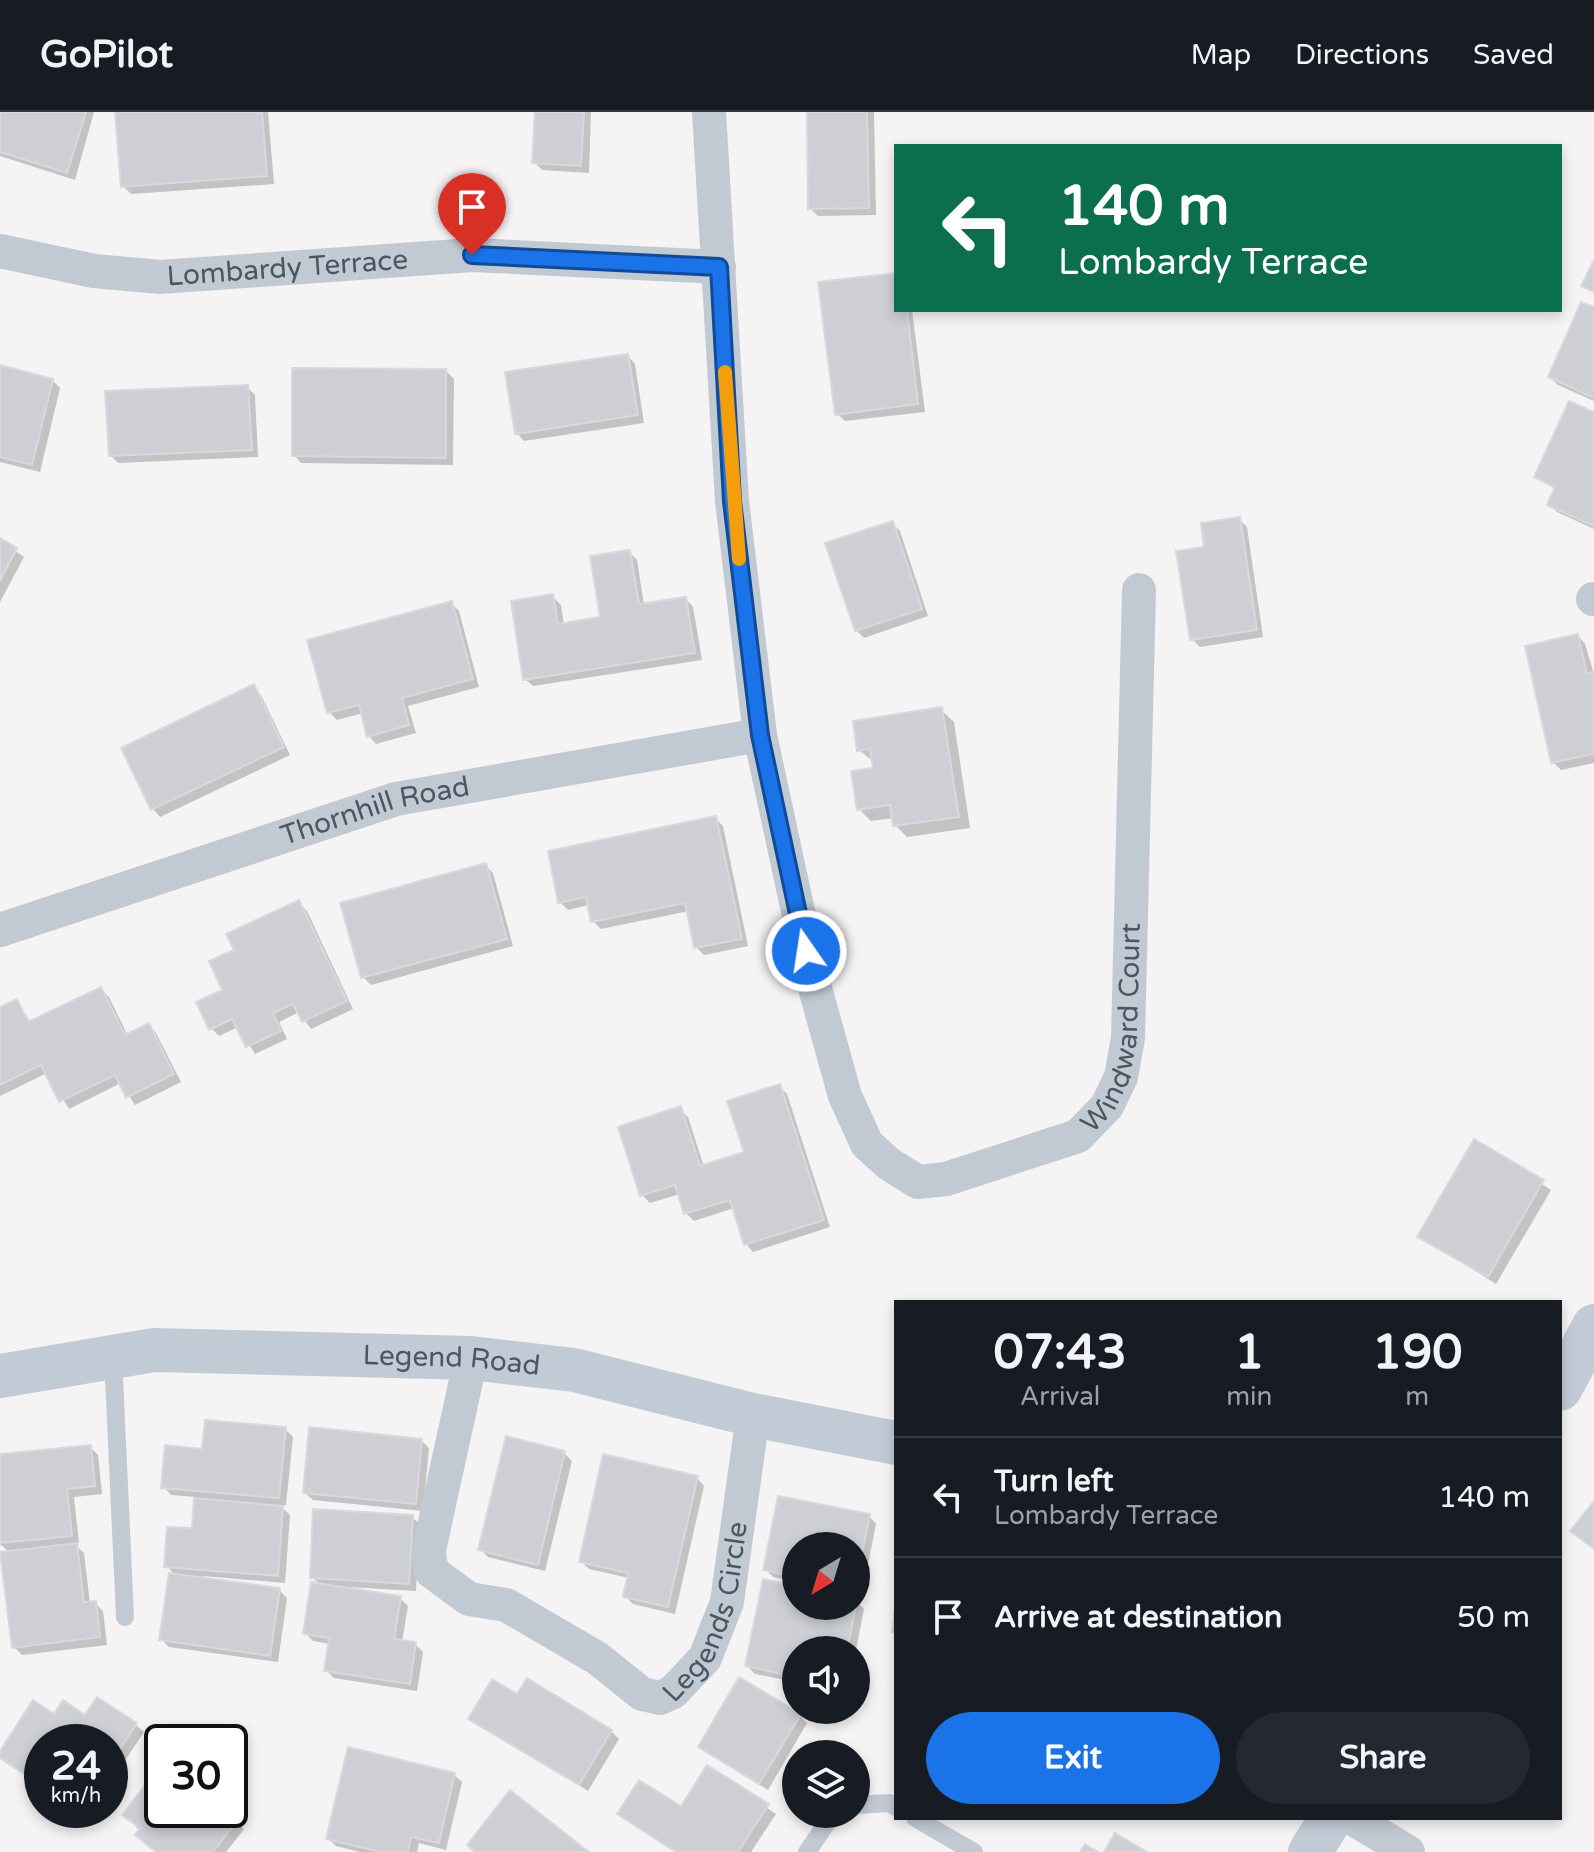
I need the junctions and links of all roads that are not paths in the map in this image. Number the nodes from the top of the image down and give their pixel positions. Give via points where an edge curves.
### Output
1 (709, 112) edge
2 (0, 251) edge
3 (719, 267) junction
4 (1139, 590) dead end
5 (760, 735) junction
6 (0, 930) edge
7 (1594, 1326) edge
8 (113, 1355) junction
9 (471, 1358) junction
10 (0, 1376) edge
11 (1575, 1378) edge
12 (753, 1415) junction
13 (894, 1443) edge
14 (125, 1617) dead end
15 (870, 1804) edge
16 (894, 1806) edge
17 (918, 1820) edge
18 (1330, 1820) edge
19 (1355, 1820) edge
20 (823, 1828) edge
21 (807, 1852) edge
22 (974, 1852) edge
23 (1310, 1852) edge
24 (1408, 1852) edge

1 - 3 street, Windward Court
2 - 3 street, Lombardy Terrace via 94,271 160,277 472,255
3 - 5 street, Windward Court via 732,501
4 - 5 street, Windward Court via 1128,1038 1121,1077 1107,1106 1078,1136 946,1179 918,1182 867,1144 845,1096
5 - 6 street, Thornhill Road via 396,799
7 - 11 street
8 - 9 street, Legend Road via 154,1350
8 - 10 street, Legend Road
8 - 14 lane
9 - 12 street, Legend Road via 574,1370
9 - 12 street, Legends Circle via 429,1550 431,1571 469,1599 506,1605 597,1658 642,1694 660,1698 673,1692 705,1658 727,1602
12 - 13 street, Legend Road
15 - 16 lane
17 - 22 lane
18 - 23 street
19 - 24 street
20 - 21 lane

